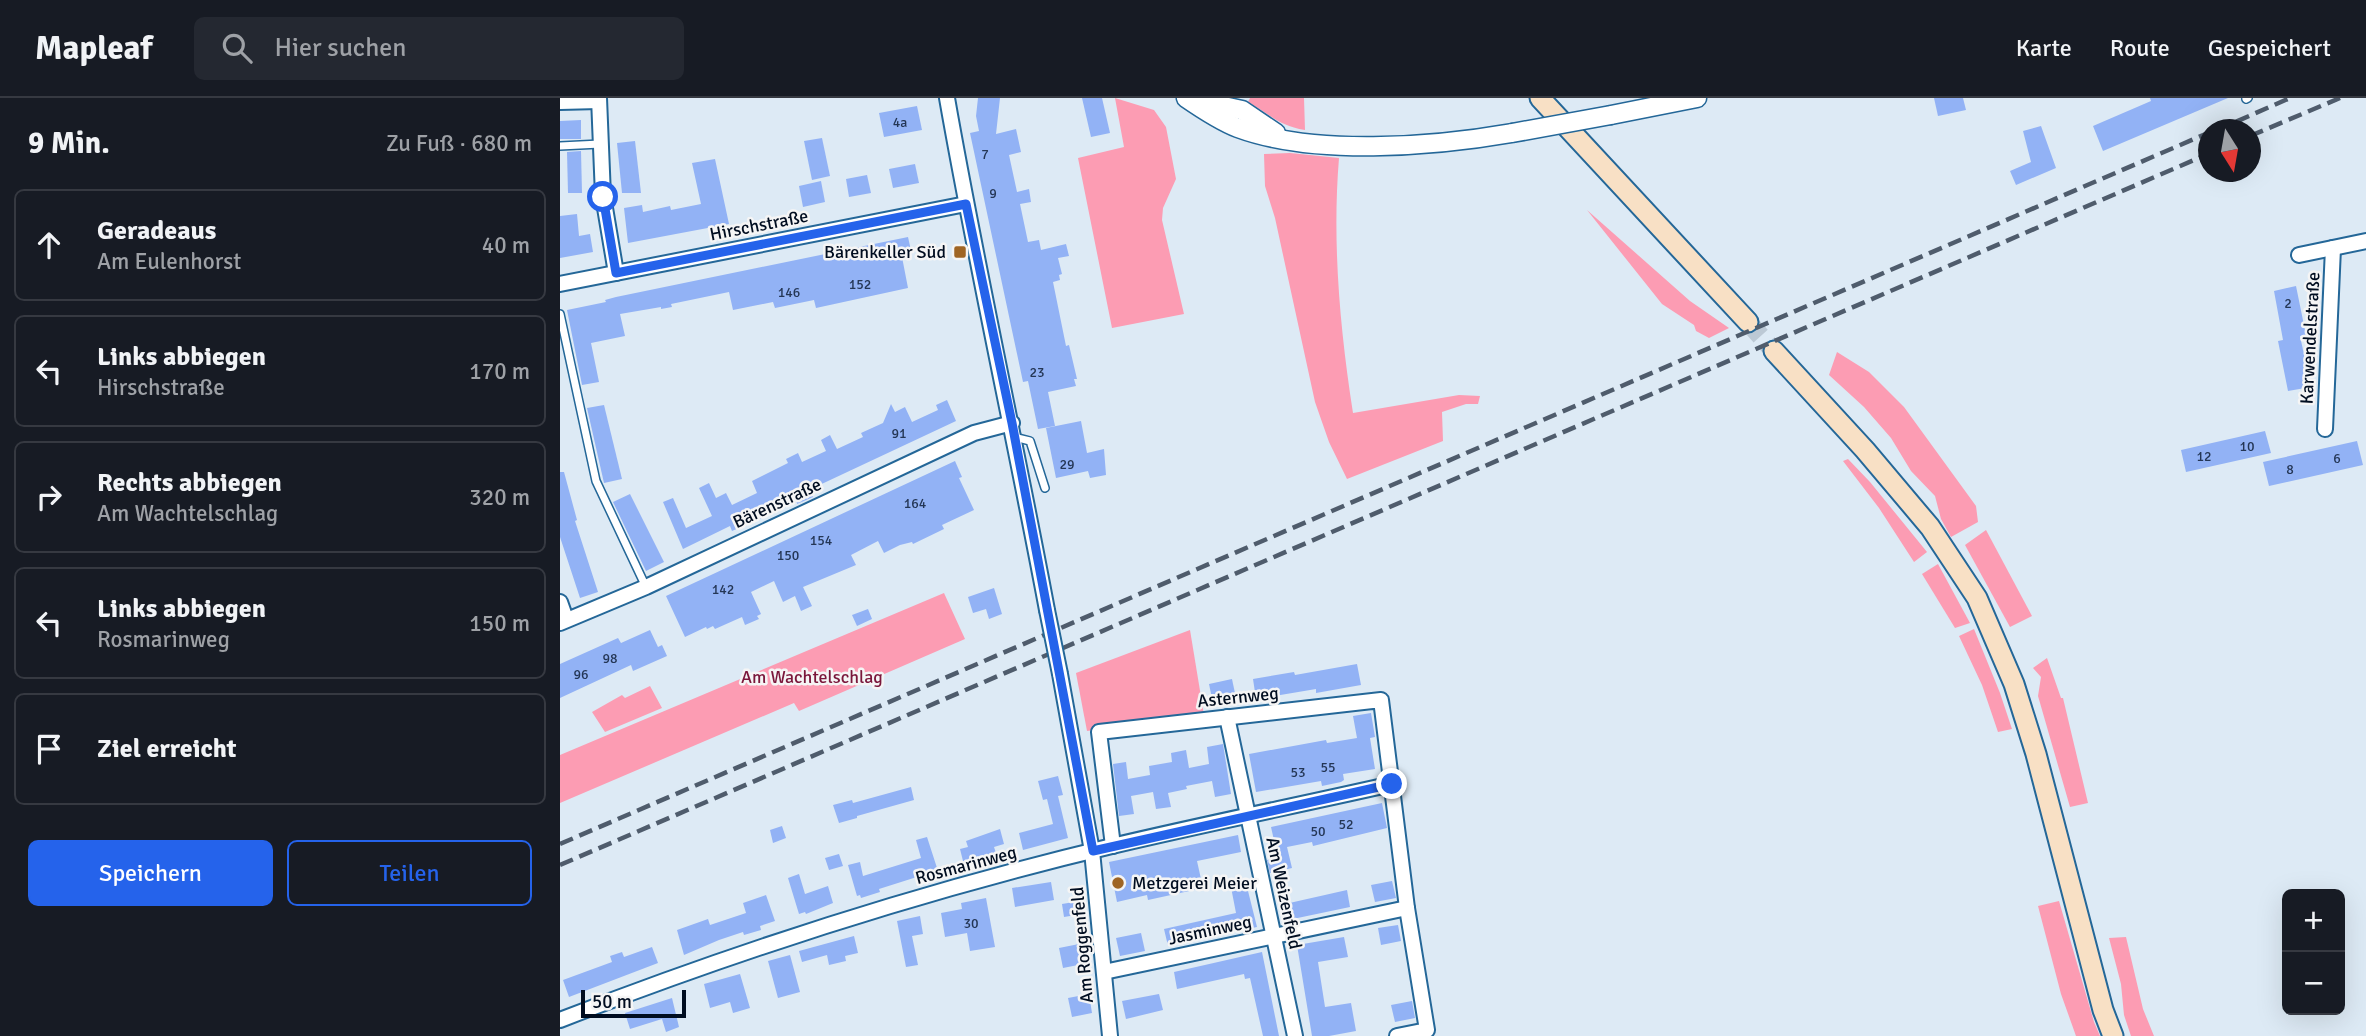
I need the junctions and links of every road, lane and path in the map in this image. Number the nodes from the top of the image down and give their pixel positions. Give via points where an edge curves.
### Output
1 (947, 98) edge
2 (1187, 98) edge
3 (1541, 98) edge
4 (1697, 98) edge
5 (599, 99) edge
6 (560, 102) edge
7 (600, 144) junction
8 (560, 146) edge
9 (966, 204) junction
10 (2366, 241) edge
11 (2333, 248) junction
12 (2299, 254) dead end
13 (616, 273) junction
14 (560, 284) edge
15 (560, 314) edge
16 (1748, 322) tunnel mouth
17 (1774, 351) tunnel mouth
18 (2325, 429) dead end
19 (1013, 430) junction
20 (1045, 488) dead end
21 (646, 587) junction
22 (560, 602) edge
23 (563, 621) edge
24 (1227, 717) junction
25 (1392, 784) junction
26 (1247, 817) junction
27 (1113, 846) junction
28 (1093, 851) junction
29 (1407, 908) junction
30 (1273, 937) junction
31 (1104, 972) junction
32 (560, 1020) edge
33 (1427, 1033) edge
34 (1110, 1036) edge
35 (1295, 1036) edge
36 (1397, 1036) edge
37 (2113, 1036) edge

1 - 9 street
2 - 4 street, bridge via 1242,110 1294,140 1390,145 1512,133
3 - 16 main road
5 - 6 street
5 - 7 street
7 - 8 lane
7 - 13 street via 603,197
9 - 13 street, Hirschstraße
9 - 19 street
10 - 11 street
11 - 12 street
11 - 18 street, Karwendelstraße
13 - 14 street, Hirschstraße
15 - 21 lane via 596,481
17 - 37 main road via 1930,527 1977,598 2014,684 2036,754
19 - 20 lane via 1030,441
19 - 21 street, Bärenstraße via 974,433
19 - 28 street, bridge
21 - 23 street, Bärenstraße
22 - 23 street
24 - 25 street, Asternweg via 1381,700
24 - 26 street, Am Weizenfeld
24 - 27 street, Asternweg via 1099,732
25 - 26 street, Rosmarinweg
25 - 29 street
26 - 27 street, Rosmarinweg
26 - 30 street, Am Weizenfeld
27 - 28 street, Rosmarinweg
28 - 31 street, Am Roggenfeld
28 - 32 street, Rosmarinweg via 800,933
29 - 30 street, Jasminweg
29 - 33 street
30 - 31 street, Jasminweg
30 - 35 street, Am Weizenfeld
31 - 34 street, Am Roggenfeld
33 - 36 street

